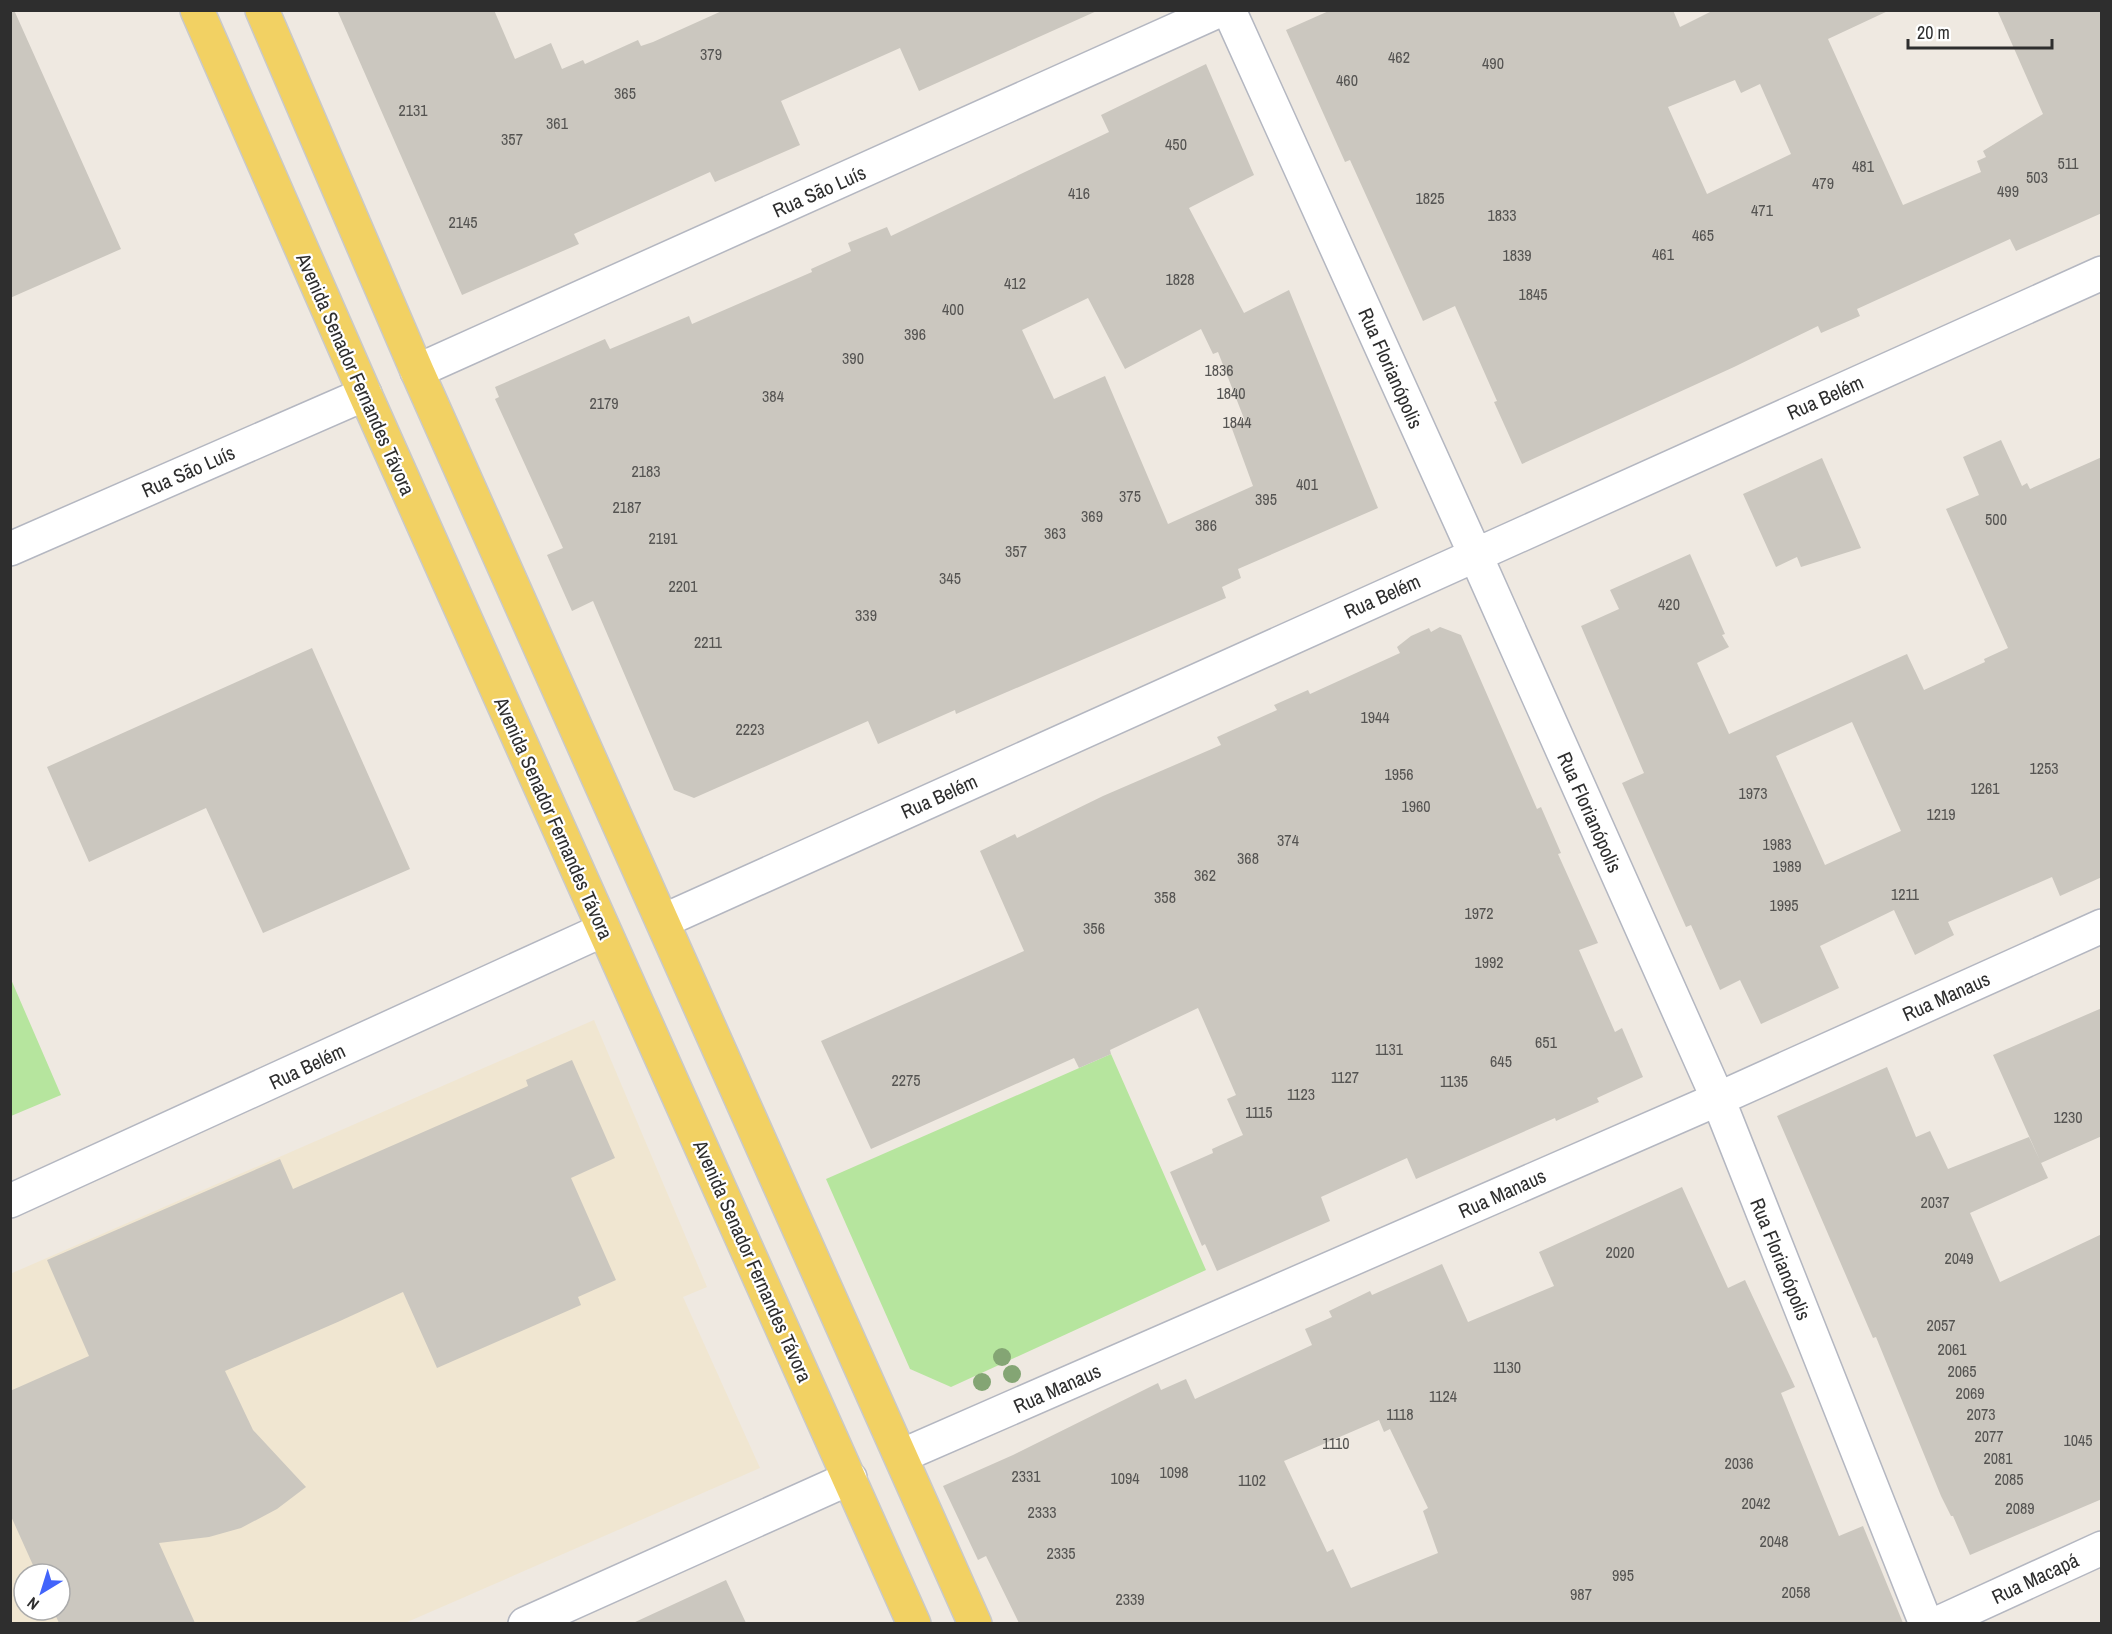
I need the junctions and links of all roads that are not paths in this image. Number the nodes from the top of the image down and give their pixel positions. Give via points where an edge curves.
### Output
1 (197, 10) edge
2 (262, 10) edge
3 (1220, 10) edge
4 (1229, 10) edge
5 (2102, 273) edge
6 (417, 371) junction
7 (365, 394) junction
8 (10, 549) edge
9 (1475, 554) junction
10 (663, 921) junction
11 (2102, 926) edge
12 (603, 930) junction
13 (1718, 1099) junction
14 (10, 1201) edge
15 (901, 1456) junction
16 (850, 1478) junction
17 (2102, 1548) edge
18 (525, 1623) edge
19 (915, 1623) edge
20 (975, 1623) edge
21 (1926, 1623) edge
22 (1936, 1623) edge

1 - 7 main road, Avenida Senador Fernandes Távora
2 - 6 main road
3 - 6 street, Rua São Luís
4 - 9 street, Rua Florianópolis
5 - 9 street, Rua Belém
6 - 10 main road
7 - 8 street, Rua São Luís
7 - 12 main road, Avenida Senador Fernandes Távora
9 - 10 street, Rua Belém
9 - 13 street, Rua Florianópolis
10 - 15 main road
11 - 13 street, Rua Manaus
12 - 14 street, Rua Belém
12 - 16 main road, Avenida Senador Fernandes Távora
13 - 15 street, Rua Manaus
13 - 21 street, Rua Florianópolis
15 - 20 main road
16 - 18 street
16 - 19 main road, Avenida Senador Fernandes Távora
17 - 22 street, Rua Macapá

